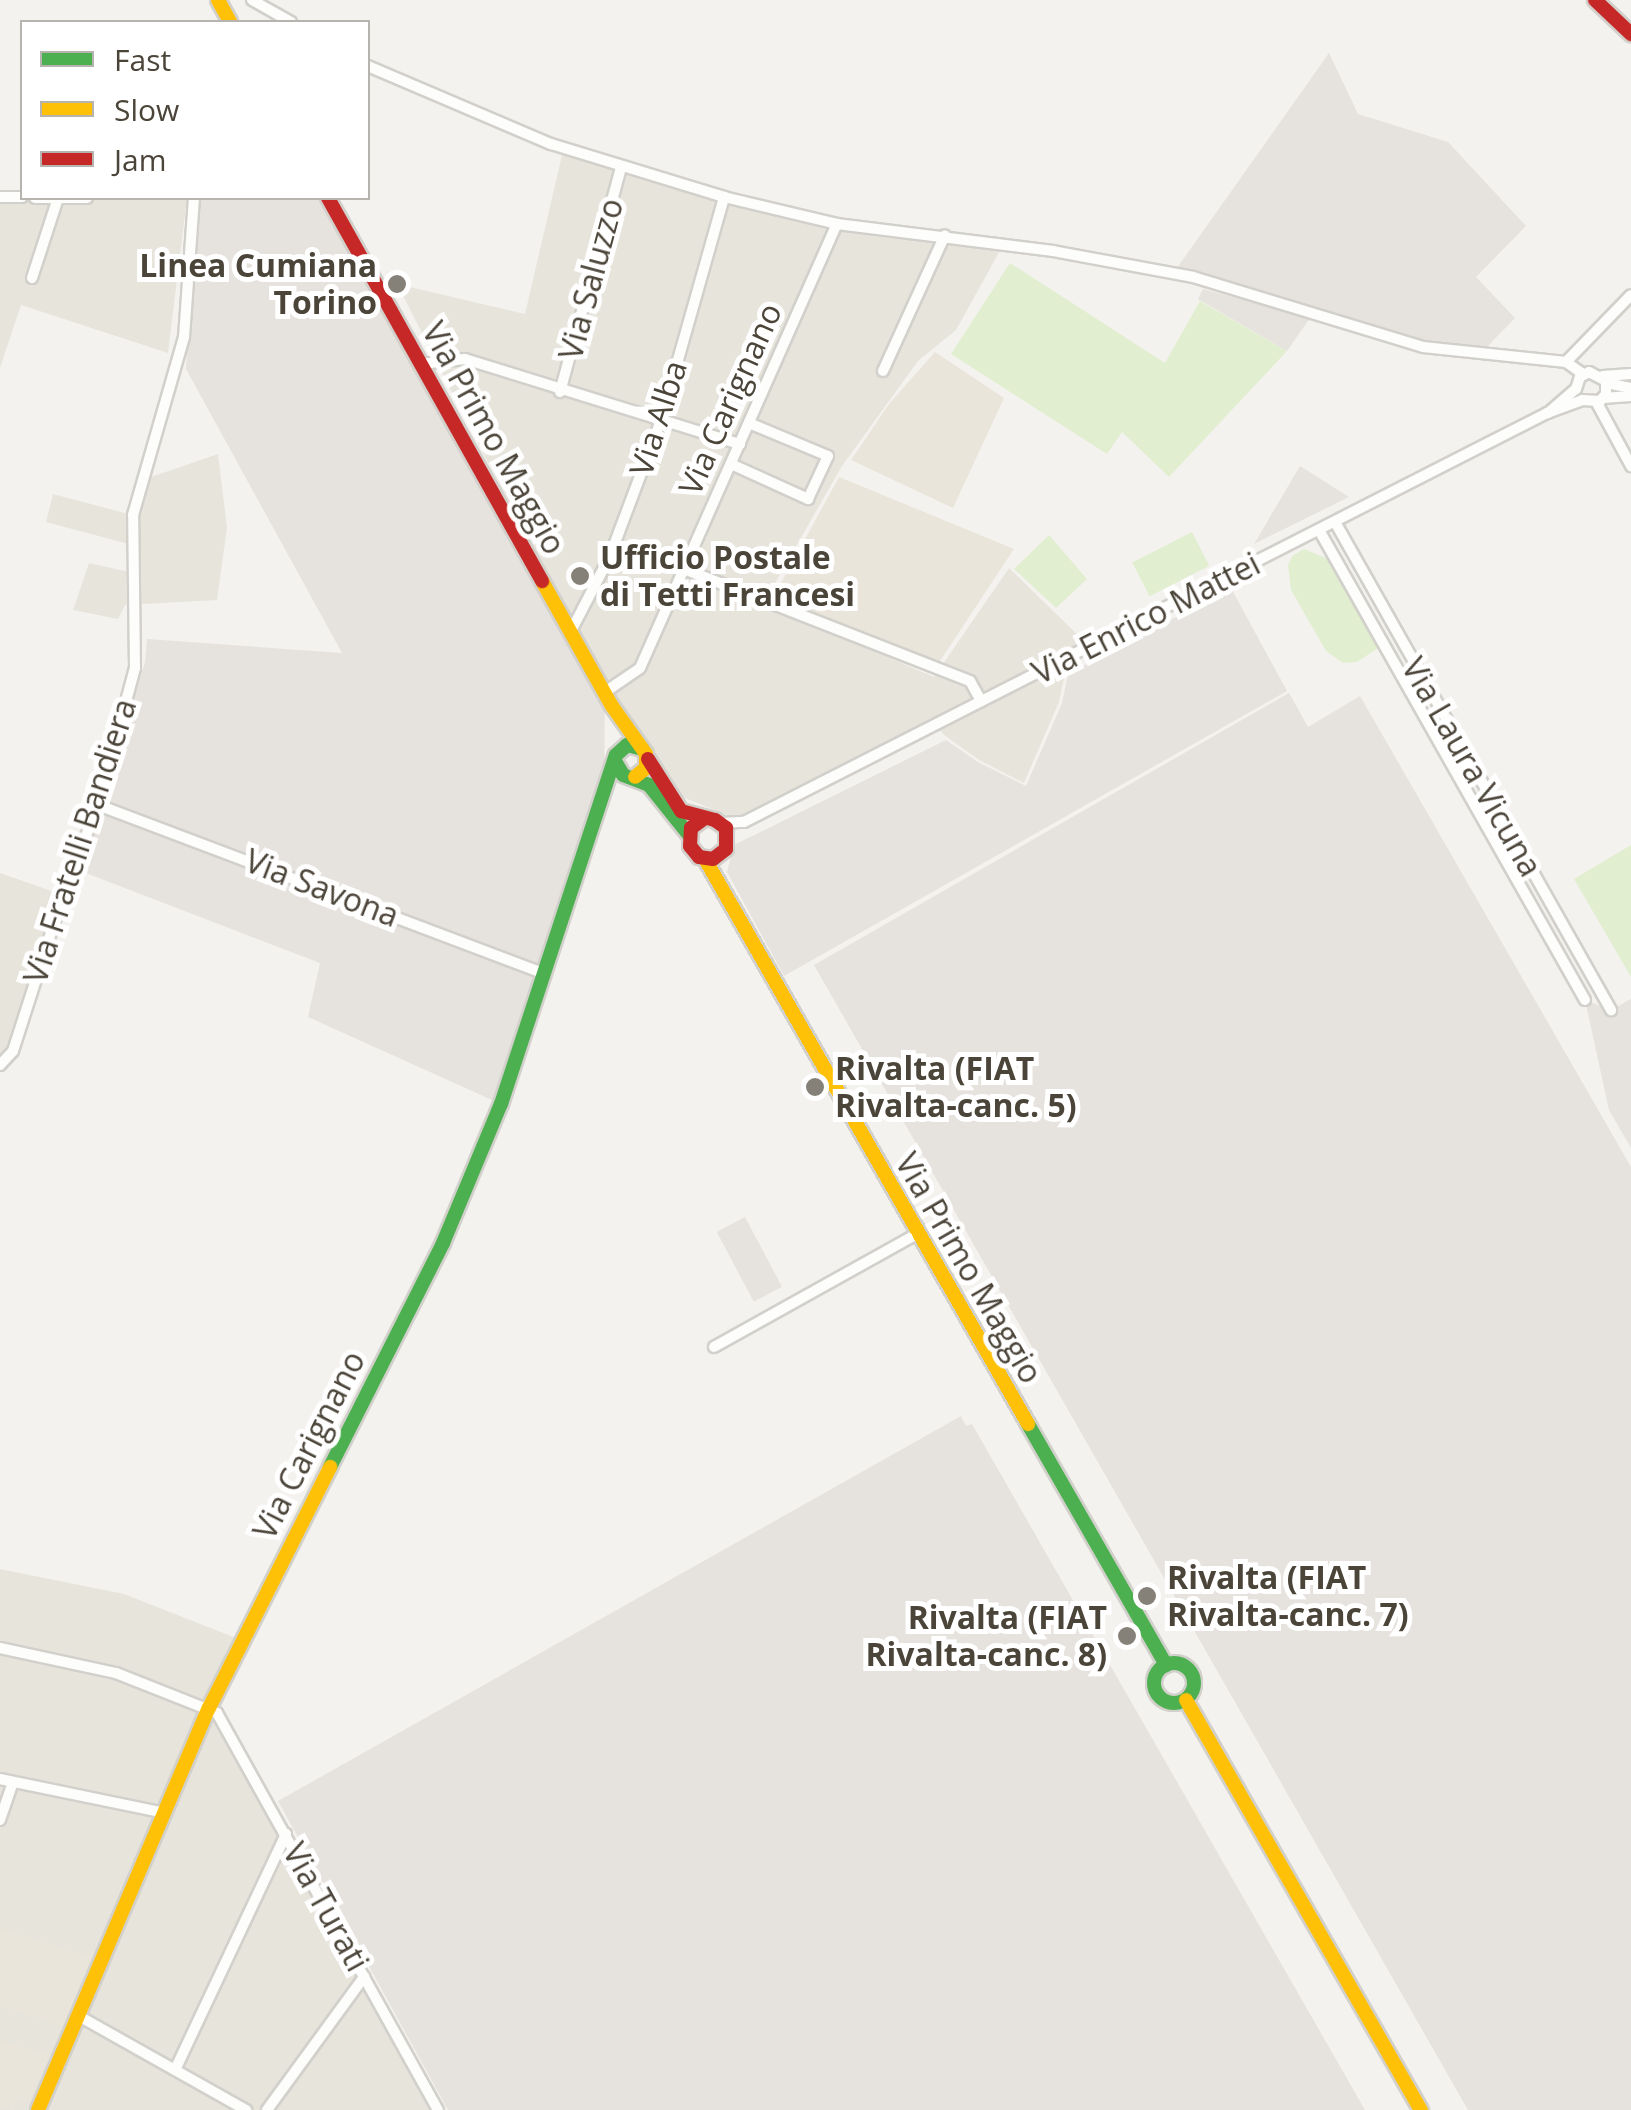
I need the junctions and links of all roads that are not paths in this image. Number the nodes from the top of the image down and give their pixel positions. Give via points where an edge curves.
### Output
1 (252, 0) edge
2 (1595, 0) edge
3 (287, 20) edge
4 (1631, 34) edge
5 (370, 67) edge
6 (622, 167) junction
7 (724, 197) junction
8 (57, 200) edge
9 (194, 200) edge
10 (329, 200) edge
11 (838, 224) junction
12 (945, 235) junction
13 (32, 278) dead end
14 (1631, 296) edge
15 (1560, 362) junction
16 (421, 364) junction
17 (883, 371) dead end
18 (1631, 374) edge
19 (1605, 380) junction
20 (1579, 381) junction
21 (1631, 388) edge
22 (560, 392) junction
23 (1631, 396) edge
24 (1582, 400) junction
25 (1600, 401) junction
26 (1547, 413) junction
27 (661, 420) junction
28 (750, 423) junction
29 (740, 444) junction
30 (731, 464) junction
31 (1631, 466) edge
32 (1335, 522) junction
33 (1319, 530) junction
34 (684, 569) junction
35 (570, 631) junction
36 (609, 699) junction
37 (981, 701) junction
38 (645, 754) junction
39 (617, 755) junction
40 (635, 777) junction
41 (604, 796) junction
42 (98, 804) junction
43 (702, 820) junction
44 (744, 822) junction
45 (722, 823) junction
46 (688, 835) junction
47 (725, 848) junction
48 (706, 859) junction
49 (725, 898) junction
50 (546, 974) junction
51 (1586, 1000) dead end
52 (1611, 1010) dead end
53 (0, 1065) edge
54 (918, 1234) junction
55 (714, 1347) dead end
56 (0, 1648) edge
57 (1166, 1665) junction
58 (1186, 1700) junction
59 (210, 1708) junction
60 (0, 1779) edge
61 (13, 1782) junction
62 (166, 1812) junction
63 (0, 1820) edge
64 (286, 1834) junction
65 (364, 1977) junction
66 (79, 2016) junction
67 (175, 2070) junction
68 (38, 2110) edge
69 (246, 2110) edge
70 (267, 2110) edge
71 (438, 2110) edge
72 (1421, 2110) edge

1 - 3 street
2 - 4 main road
5 - 6 street via 496,124
6 - 7 street
6 - 22 street, Via Saluzzo
7 - 11 street
7 - 27 street, Via Alba
8 - 13 street
9 - 42 street, Via Fratelli Bandiera via 184,337 132,515 135,668
10 - 16 main road, Via Primo Maggio
11 - 12 street
11 - 28 street, Via Carignano
12 - 15 street via 1193,277 1423,346
12 - 17 street
14 - 15 street
15 - 20 street
16 - 22 street via 465,359
16 - 35 main road, Via Primo Maggio
18 - 19 street
19 - 20 street
19 - 21 street
19 - 25 street
20 - 24 street
20 - 26 street, Via Enrico Mattei
22 - 27 street
23 - 25 street
24 - 25 street
24 - 26 street, Via Enrico Mattei
25 - 31 street
26 - 32 street, Via Enrico Mattei
27 - 29 street
27 - 35 street, Via Alba via 610,556
28 - 29 street, Via Carignano
28 - 30 street via 828,456 808,499
29 - 30 street, Via Carignano
30 - 34 street, Via Carignano
32 - 33 street, Via Enrico Mattei
32 - 52 street, Via Laura Vicuna
33 - 37 street, Via Enrico Mattei
33 - 51 street, Via Laura Vicuna
34 - 36 street, Via Carignano via 640,668
34 - 37 street via 970,681
35 - 36 main road, Via Primo Maggio
36 - 38 main road, Via Primo Maggio
36 - 39 main road, Via Primo Maggio
37 - 44 street, Via Enrico Mattei
38 - 39 main road via 632,744
38 - 40 main road via 644,772
38 - 43 main road, Via Primo Maggio via 680,811
39 - 40 main road via 619,772
39 - 41 main road, Via Carignano
40 - 41 street
40 - 46 main road
41 - 50 main road, Via Carignano
42 - 50 street, Via Savona
42 - 53 street, Via Fratelli Bandiera via 14,1051
43 - 45 main road
43 - 46 main road
44 - 45 street, Via Enrico Mattei
44 - 47 street, Via Enrico Mattei
45 - 47 main road
46 - 48 main road via 693,852
47 - 48 main road
47 - 49 main road, Via Primo Maggio
48 - 49 main road, Via Primo Maggio
49 - 54 main road, Via Primo Maggio
50 - 59 main road, Via Carignano via 443,1244
54 - 55 street
54 - 57 main road, Via Primo Maggio
56 - 59 street via 116,1672
57 - 58 main road via 1182,1664 1193,1675
57 - 58 main road via 1154,1680 1157,1693 1166,1702
58 - 72 main road
59 - 62 main road, Via Carignano
59 - 64 street, Via Turati
60 - 61 street
61 - 62 street
61 - 63 street
62 - 66 main road, Via Carignano
64 - 65 street, Via Turati
64 - 67 street
65 - 70 street
65 - 71 street, Via Turati
66 - 67 street
66 - 68 main road, Via Carignano
67 - 69 street

